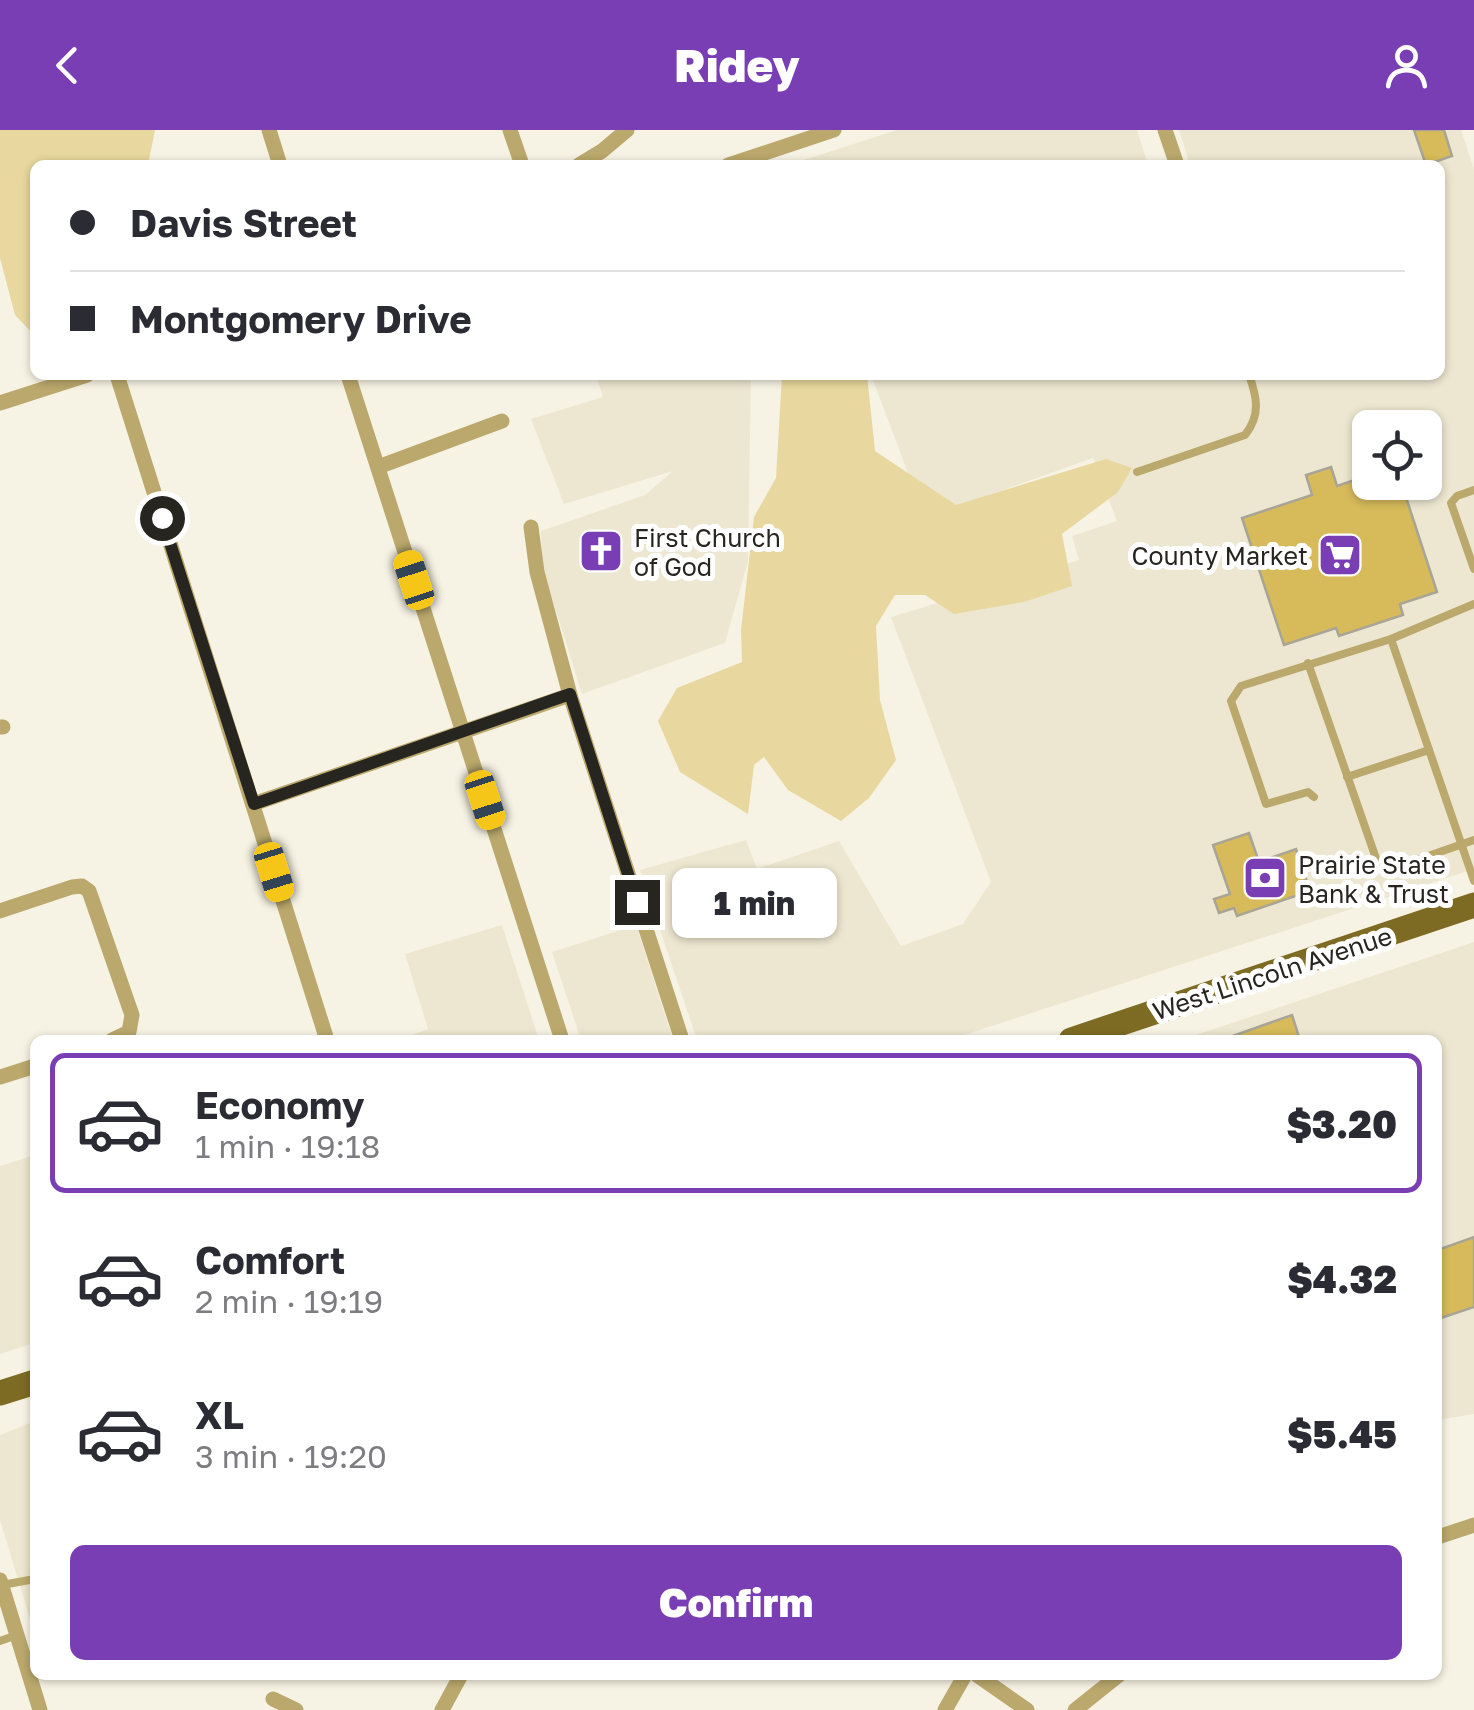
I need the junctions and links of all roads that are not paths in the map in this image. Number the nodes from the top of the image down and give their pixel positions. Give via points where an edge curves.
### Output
1 (269, 130) edge
2 (510, 130) edge
3 (627, 130) edge
4 (834, 130) edge
5 (1165, 130) edge
6 (278, 160) edge
7 (520, 160) edge
8 (587, 160) edge
9 (743, 160) edge
10 (1175, 160) edge
11 (72, 380) edge
12 (119, 380) edge
13 (350, 380) edge
14 (1251, 380) edge
15 (0, 404) edge
16 (502, 421) dead end
17 (378, 466) junction
18 (1137, 472) dead end
19 (1474, 490) edge
20 (531, 528) dead end
21 (1474, 569) edge
22 (1472, 604) edge
23 (1474, 618) edge
24 (1391, 639) junction
25 (1308, 664) junction
26 (570, 694) junction
27 (462, 731) junction
28 (1429, 750) junction
29 (1348, 778) junction
30 (1314, 798) dead end
31 (254, 804) junction
32 (1474, 840) edge
33 (1462, 845) junction
34 (1474, 881) edge
35 (1474, 905) edge
36 (0, 911) edge
37 (123, 1035) edge
38 (325, 1035) edge
39 (560, 1035) edge
40 (680, 1035) edge
41 (1086, 1035) edge
42 (30, 1068) edge
43 (0, 1077) edge
44 (30, 1384) edge
45 (0, 1393) edge
46 (1474, 1525) edge
47 (1442, 1536) edge
48 (30, 1579) edge
49 (1, 1582) edge
50 (17, 1635) junction
51 (0, 1641) edge
52 (30, 1677) edge
53 (31, 1680) edge
54 (458, 1680) edge
55 (961, 1680) edge
56 (984, 1680) edge
57 (1112, 1680) edge
58 (273, 1699) dead end
59 (40, 1710) edge
60 (296, 1710) edge
61 (442, 1710) edge
62 (946, 1710) edge
63 (1026, 1710) edge
64 (1075, 1710) edge

1 - 6 street
2 - 7 street
3 - 8 street
4 - 9 street
5 - 10 street
11 - 15 street
12 - 31 street
13 - 17 street
14 - 18 lane via 1256,414 1245,434
16 - 17 street
17 - 27 street
19 - 21 lane via 1451,503
20 - 26 street
22 - 23 lane
22 - 24 lane
24 - 25 lane
24 - 28 lane
25 - 29 lane
25 - 30 lane via 1241,686 1231,701 1266,804 1308,792
26 - 27 street
26 - 40 street
27 - 31 street
27 - 39 street
28 - 29 lane
28 - 33 lane
29 - 33 lane via 1379,867 1391,869
31 - 38 street
32 - 33 lane
33 - 34 lane
35 - 41 main road, West Lincoln Avenue
36 - 37 street via 72,887 90,890 132,1015
42 - 43 street
44 - 45 main road
46 - 47 street
48 - 49 lane
49 - 50 street
50 - 51 lane
50 - 52 street
53 - 59 street
54 - 61 street
55 - 62 street
56 - 63 street
57 - 64 street
58 - 60 street

